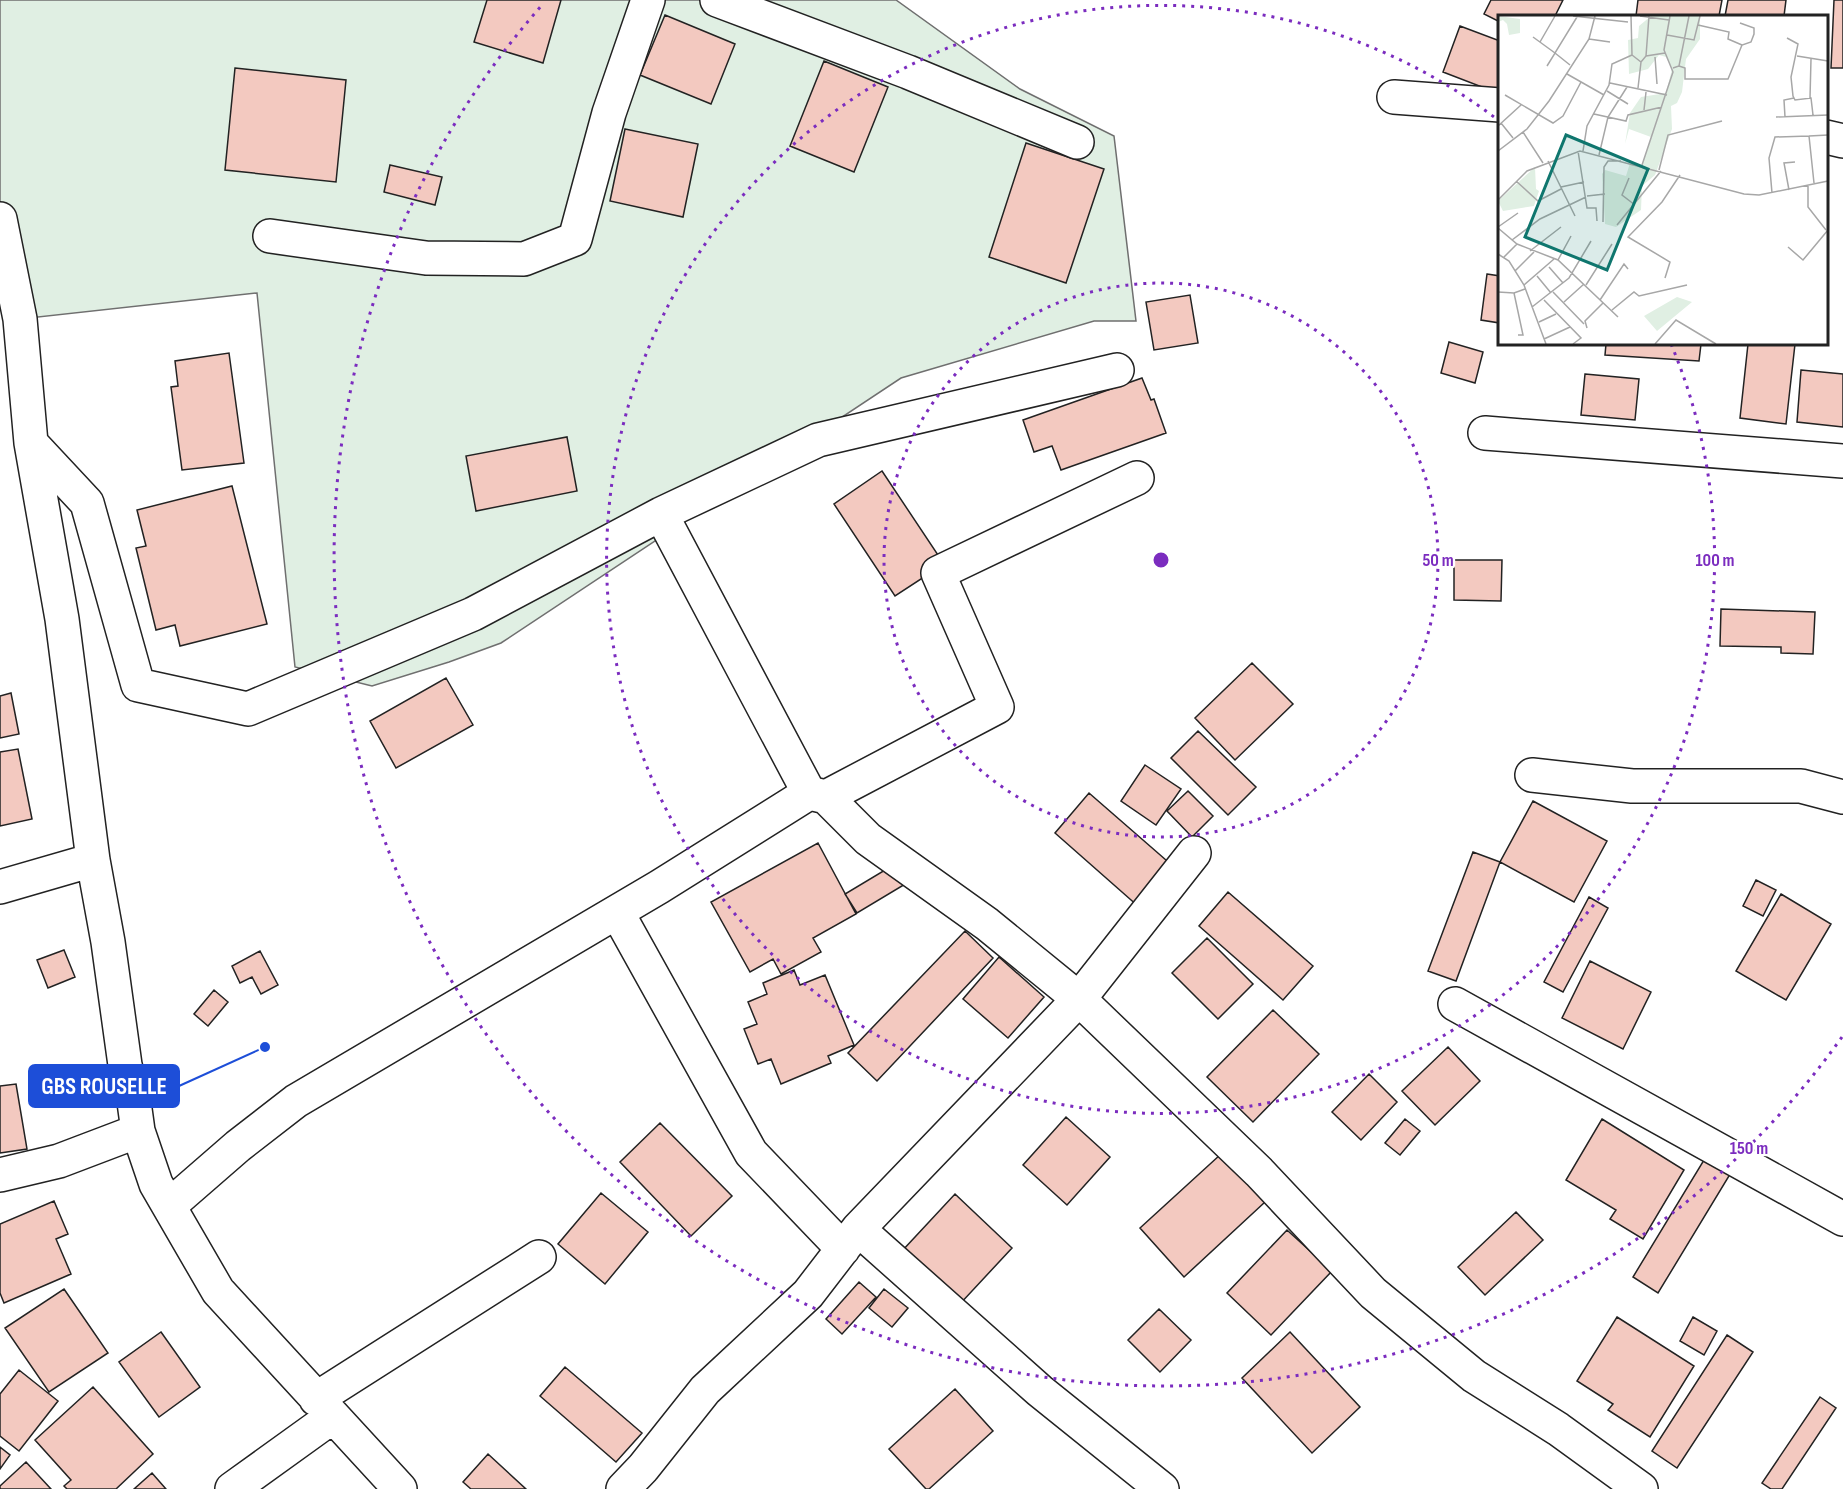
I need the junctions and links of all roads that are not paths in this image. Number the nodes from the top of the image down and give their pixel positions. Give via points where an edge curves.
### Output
1 (648, 0) edge
2 (717, 0) edge
3 (1394, 97) dead end
4 (1498, 105) edge
5 (1828, 137) edge
6 (1843, 141) edge
7 (1077, 142) dead end
8 (0, 219) edge
9 (270, 236) dead end
10 (1117, 370) dead end
11 (1485, 433) dead end
12 (31, 443) junction
13 (1843, 461) edge
14 (1137, 478) dead end
15 (661, 514) junction
16 (1532, 775) dead end
17 (818, 795) junction
18 (1843, 797) edge
19 (1194, 853) dead end
20 (93, 860) junction
21 (0, 888) edge
22 (617, 912) junction
23 (1079, 999) junction
24 (1455, 1004) dead end
25 (138, 1131) junction
26 (0, 1175) edge
27 (169, 1206) junction
28 (1843, 1219) edge
29 (850, 1239) junction
30 (539, 1257) dead end
31 (324, 1408) junction
32 (232, 1489) edge
33 (400, 1489) edge
34 (623, 1489) edge
35 (1162, 1489) edge
36 (1641, 1489) edge

1 - 9 street via 609,114 575,239 524,259 426,258
2 - 7 street via 908,72
3 - 4 street
5 - 6 street
8 - 12 street via 20,319
10 - 15 street via 818,440
11 - 13 street
12 - 15 street via 87,503 138,685 248,709 473,614
12 - 20 street via 62,619
14 - 17 street via 938,573 997,707
15 - 17 street
16 - 18 street via 1632,786 1801,786
17 - 22 street
17 - 23 street via 868,839 987,924
19 - 23 street
20 - 21 street
20 - 25 street
22 - 27 street via 296,1101
22 - 29 street via 751,1153
23 - 29 street
23 - 36 street via 1258,1172 1373,1293 1474,1376 1558,1429
24 - 28 street
25 - 26 street via 58,1161
25 - 27 street via 156,1184
27 - 31 street via 218,1291
29 - 34 street via 808,1294 705,1390
29 - 35 street
30 - 31 street
31 - 32 street
31 - 33 street

